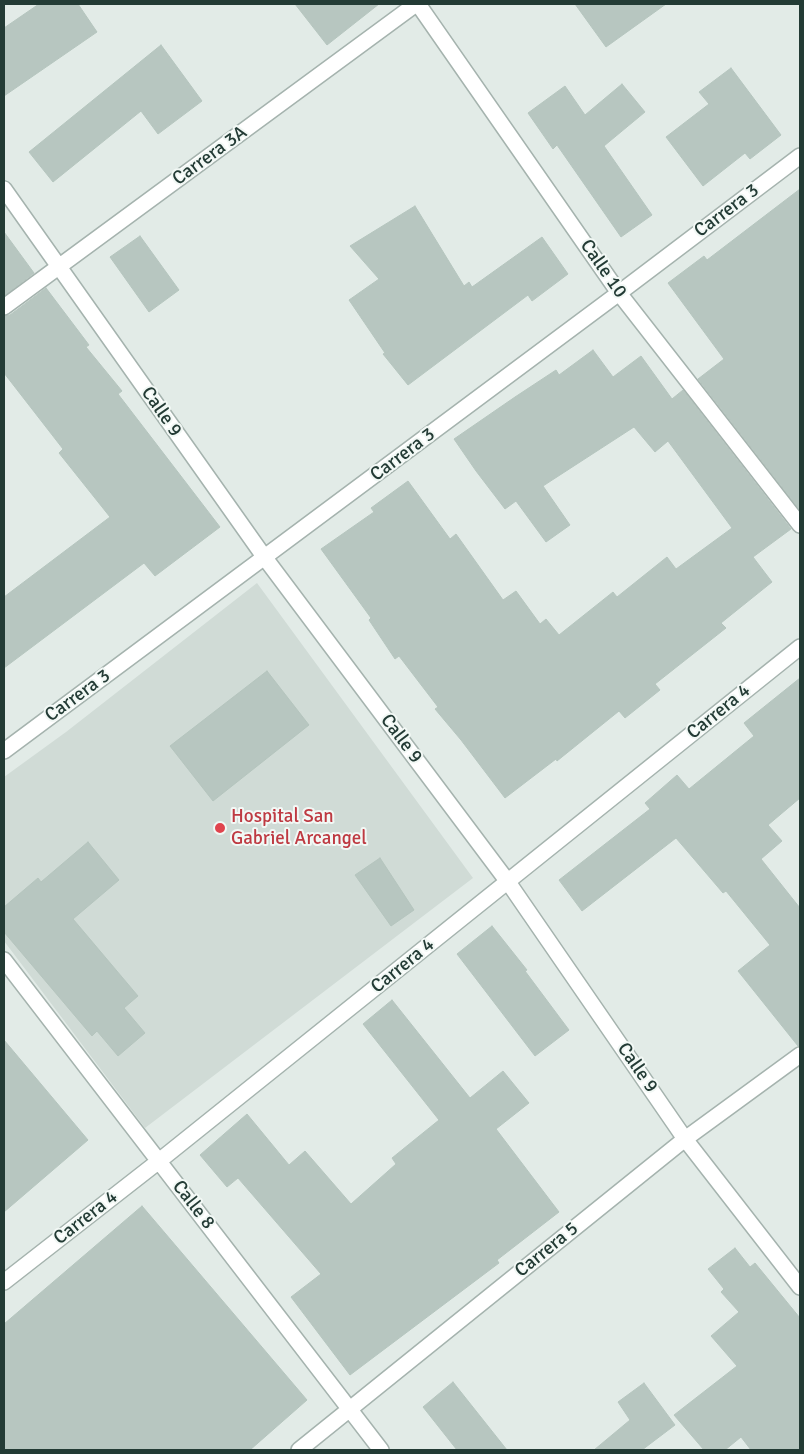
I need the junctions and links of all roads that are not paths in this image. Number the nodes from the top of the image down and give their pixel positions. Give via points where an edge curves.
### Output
1 (417, 4) edge
2 (800, 156) edge
3 (4, 189) edge
4 (58, 267) junction
5 (619, 293) junction
6 (4, 307) edge
7 (800, 525) edge
8 (265, 558) junction
9 (800, 647) edge
10 (4, 751) edge
11 (508, 882) junction
12 (4, 960) edge
13 (800, 1056) edge
14 (685, 1139) junction
15 (159, 1161) junction
16 (4, 1282) edge
17 (800, 1286) edge
18 (349, 1409) junction
19 (299, 1450) edge
20 (381, 1450) edge

1 - 4 street, Carrera 3A
1 - 5 street, Calle 10
2 - 5 street, Carrera 3
3 - 4 street, Calle 9
4 - 6 street, Carrera 3A
4 - 8 street, Calle 9
5 - 7 street, Calle 10
5 - 8 street, Carrera 3
8 - 10 street, Carrera 3
8 - 11 street, Calle 9
9 - 11 street, Carrera 4
11 - 14 street, Calle 9
11 - 15 street, Carrera 4
12 - 15 street, Calle 8
13 - 14 street, Carrera 5
14 - 17 street, Calle 9
14 - 18 street, Carrera 5
15 - 16 street, Carrera 4
15 - 18 street, Calle 8
18 - 19 street, Carrera 5
18 - 20 street, Calle 8

